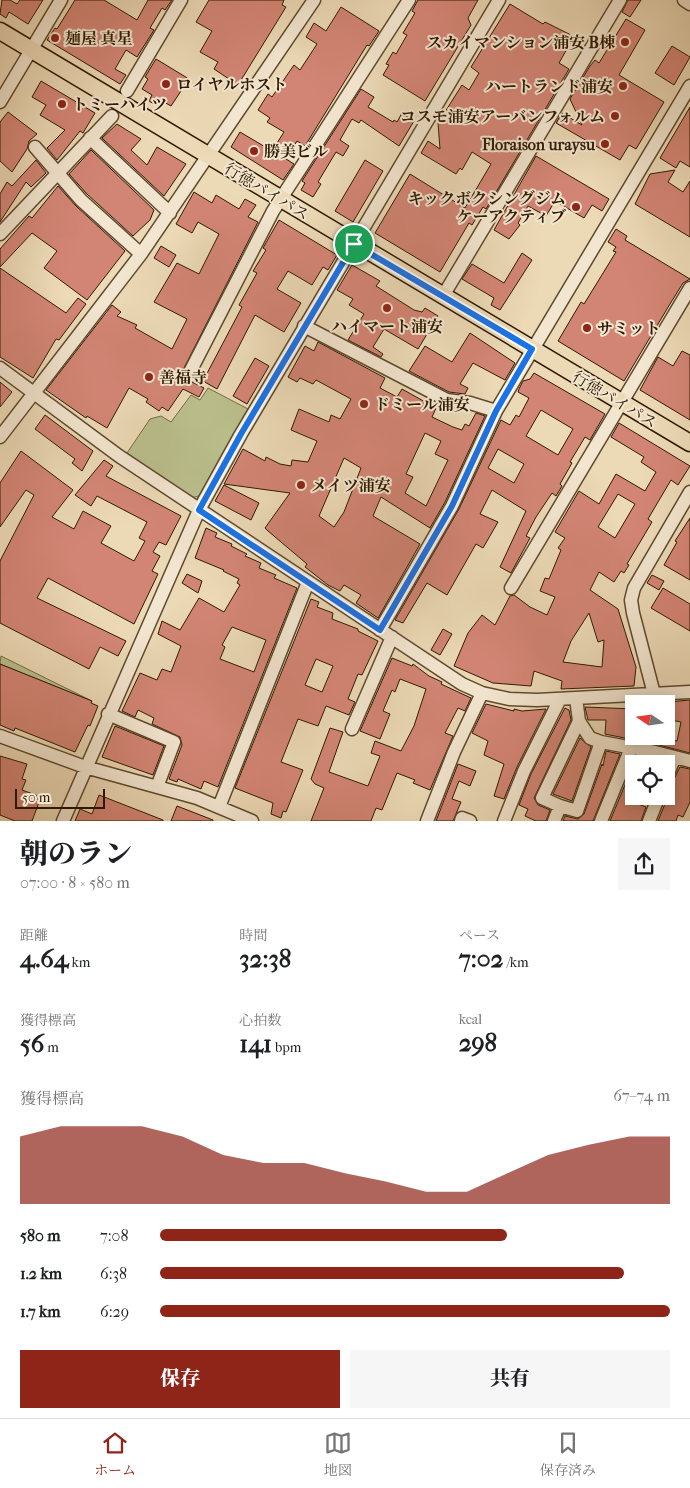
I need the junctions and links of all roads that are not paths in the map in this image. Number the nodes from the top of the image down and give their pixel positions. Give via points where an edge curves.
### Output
1 (61, 0) edge
2 (181, 0) edge
3 (314, 0) edge
4 (409, 0) edge
5 (499, 0) edge
6 (620, 0) edge
7 (684, 0) edge
8 (690, 4) edge
9 (0, 30) edge
10 (31, 49) junction
11 (690, 86) edge
12 (127, 91) dead end
13 (0, 102) edge
14 (112, 116) dead end
15 (90, 138) junction
16 (34, 147) dead end
17 (208, 156) junction
18 (58, 173) junction
19 (281, 199) junction
20 (170, 212) junction
21 (0, 234) edge
22 (354, 244) junction
23 (140, 254) junction
24 (690, 288) edge
25 (443, 296) junction
26 (304, 326) junction
27 (532, 349) junction
28 (0, 368) edge
29 (191, 370) dead end
30 (34, 391) junction
31 (621, 403) junction
32 (496, 411) junction
33 (4, 423) edge
34 (0, 437) edge
35 (690, 444) edge
36 (690, 492) edge
37 (199, 510) junction
38 (308, 582) junction
39 (511, 588) dead end
40 (380, 630) junction
41 (392, 637) junction
42 (690, 692) edge
43 (482, 693) junction
44 (654, 694) junction
45 (576, 698) junction
46 (560, 699) junction
47 (108, 714) junction
48 (579, 720) junction
49 (352, 729) dead end
50 (0, 736) edge
51 (601, 742) junction
52 (631, 748) junction
53 (665, 755) edge
54 (675, 757) edge
55 (690, 761) edge
56 (85, 767) junction
57 (157, 787) junction
58 (655, 805) edge
59 (560, 806) junction
60 (219, 807) junction
61 (63, 820) edge
62 (252, 820) edge
63 (427, 820) edge
64 (461, 820) edge
65 (470, 820) edge
66 (504, 820) edge
67 (554, 820) edge
68 (601, 820) edge
69 (648, 820) edge

1 - 10 street
2 - 12 street
3 - 17 street
4 - 19 street
5 - 22 street
6 - 25 street
7 - 8 street
9 - 10 main road, 行徳バイパス
10 - 13 street
10 - 17 main road, 行徳バイパス
11 - 27 street
14 - 15 street
15 - 18 street
15 - 20 street
16 - 18 street
17 - 19 main road, 行徳バイパス
17 - 20 street
18 - 21 street
18 - 23 street via 81,200
19 - 22 main road, 行徳バイパス
19 - 29 street
20 - 23 street
22 - 25 main road, 行徳バイパス
22 - 26 street
23 - 30 street
24 - 31 street
25 - 27 main road, 行徳バイパス
26 - 32 street via 447,400
26 - 37 street
27 - 31 main road, 行徳バイパス
27 - 32 street
28 - 30 street
30 - 33 street
30 - 37 street via 119,456
31 - 35 main road, 行徳バイパス
31 - 39 street
32 - 40 street via 452,506
33 - 34 street
36 - 44 street via 634,588 632,613
37 - 38 street
37 - 47 street
38 - 40 street
38 - 60 street
40 - 41 street
41 - 43 street via 462,684
41 - 49 street
42 - 44 street
43 - 46 street via 509,699
43 - 63 street
44 - 45 street
45 - 46 street
45 - 48 street
46 - 66 street
47 - 56 street
47 - 57 street via 174,742
48 - 51 street via 590,738
48 - 59 street via 542,798
50 - 56 street
51 - 52 street
51 - 59 street via 577,811
52 - 53 street
52 - 68 street
54 - 55 street
56 - 57 street
56 - 61 street
57 - 60 street
58 - 69 street
59 - 67 street
60 - 62 street
64 - 65 street

